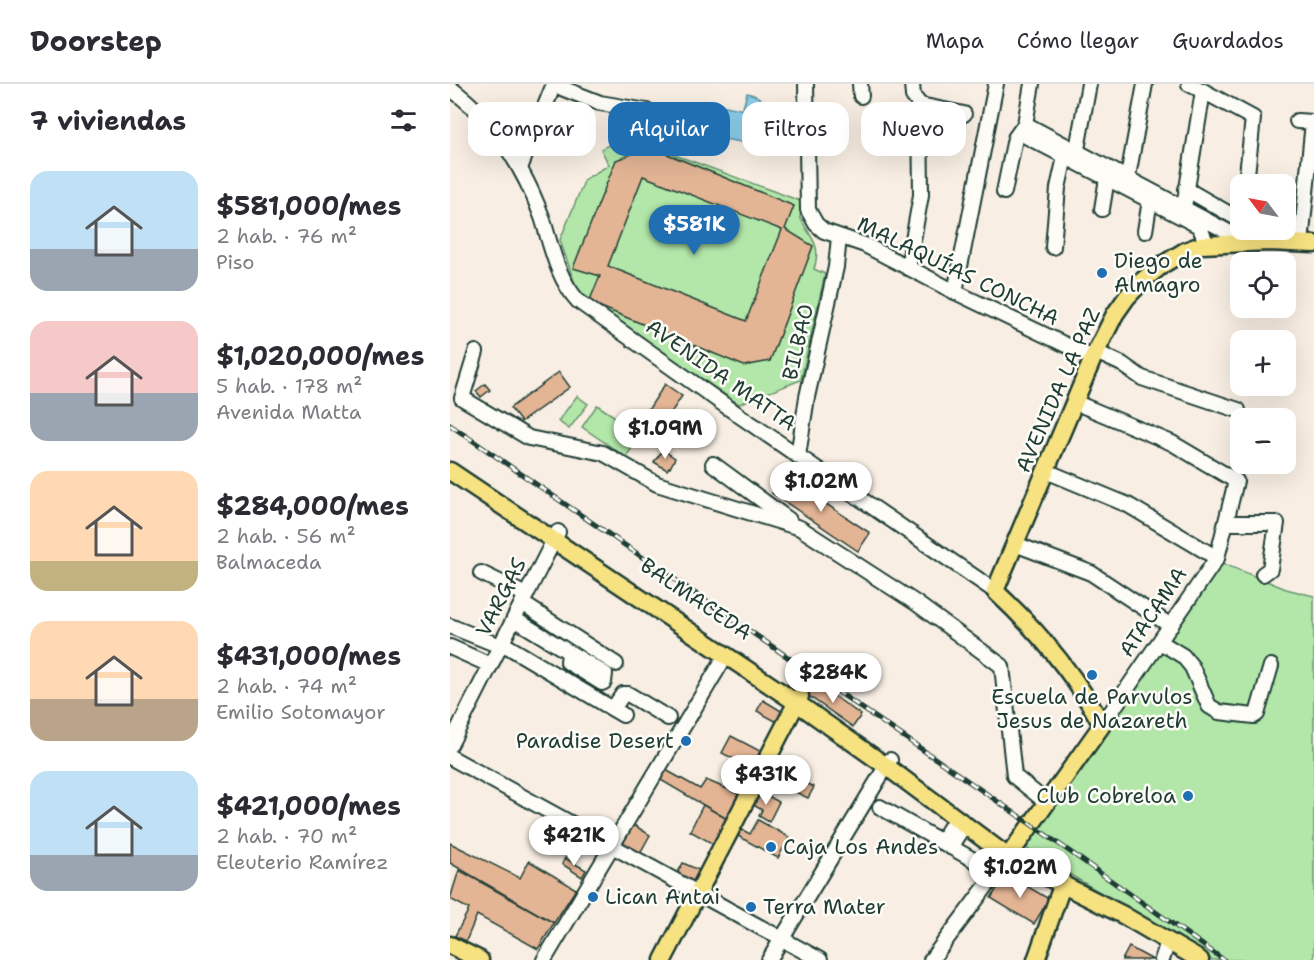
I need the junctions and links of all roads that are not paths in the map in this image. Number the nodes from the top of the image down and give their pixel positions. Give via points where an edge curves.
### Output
1 (806, 84) edge
2 (912, 84) edge
3 (996, 84) edge
4 (1032, 84) edge
5 (1089, 84) edge
6 (1145, 84) edge
7 (1189, 84) edge
8 (554, 85) edge
9 (450, 88) edge
10 (1203, 91) junction
11 (918, 102) edge
12 (608, 104) edge
13 (1297, 121) dead end
14 (1022, 129) junction
15 (1313, 130) edge
16 (1071, 154) junction
17 (921, 156) edge
18 (520, 168) junction
19 (1108, 174) junction
20 (1247, 174) edge
21 (1311, 178) edge
22 (1127, 184) junction
23 (1186, 189) junction
24 (1004, 192) dead end
25 (1150, 196) junction
26 (1102, 209) dead end
27 (1183, 212) junction
28 (1230, 214) edge
29 (1145, 231) dead end
30 (839, 237) junction
31 (1217, 238) junction
32 (1308, 243) edge
33 (1053, 247) dead end
34 (908, 268) junction
35 (955, 292) junction
36 (476, 351) dead end
37 (1094, 355) junction
38 (1074, 402) junction
39 (1232, 408) edge
40 (798, 456) junction
41 (450, 459) edge
42 (713, 464) dead end
43 (450, 471) edge
44 (1046, 471) junction
45 (1226, 523) junction
46 (800, 528) junction
47 (555, 537) junction
48 (1015, 544) junction
49 (1217, 558) junction
50 (481, 573) dead end
51 (1263, 574) dead end
52 (995, 591) junction
53 (524, 599) junction
54 (514, 619) junction
55 (450, 626) edge
56 (1171, 626) junction
57 (1160, 642) junction
58 (501, 645) junction
59 (450, 647) edge
60 (569, 652) dead end
61 (726, 655) junction
62 (616, 664) dead end
63 (490, 665) junction
64 (1270, 666) dead end
65 (799, 700) junction
66 (668, 718) dead end
67 (1102, 725) junction
68 (450, 745) edge
69 (450, 757) edge
70 (888, 763) junction
71 (1046, 802) junction
72 (880, 807) dead end
73 (961, 821) junction
74 (946, 845) junction
75 (611, 846) junction
76 (1011, 853) junction
77 (979, 863) dead end
78 (1063, 883) junction
79 (698, 892) junction
80 (782, 938) junction
81 (1168, 941) junction
82 (450, 945) edge
83 (480, 960) edge
84 (544, 960) edge
85 (663, 960) edge
86 (769, 960) edge
87 (820, 960) edge
88 (931, 960) edge
89 (1036, 960) edge
90 (1162, 960) edge
91 (1200, 960) edge

1 - 30 street, MALAQUÍAS CONCHA via 808,210 816,225
2 - 11 street
3 - 35 street
4 - 14 street
5 - 16 street
6 - 22 street
7 - 10 street
8 - 12 street
8 - 18 street
9 - 18 street, AVENIDA MATTA via 488,121
10 - 20 street via 1253,118
10 - 23 street
13 - 15 street via 1313,122
14 - 16 street
14 - 24 street via 1015,138
15 - 21 street
16 - 19 street
16 - 33 street via 1058,188
17 - 34 street via 921,195
18 - 40 street, AVENIDA MATTA via 565,283 578,301
19 - 22 street
19 - 26 street
21 - 32 street
22 - 25 street
23 - 27 street
23 - 28 street
25 - 27 street
25 - 29 street
27 - 31 street
27 - 31 street
30 - 34 street, MALAQUÍAS CONCHA via 865,245
30 - 40 street, BILBAO
31 - 32 main road, AVENIDA LA PAZ via 1249,243
31 - 37 main road, AVENIDA LA PAZ via 1185,251 1142,281 1115,314
34 - 35 street, MALAQUÍAS CONCHA
35 - 37 street, MALAQUÍAS CONCHA
36 - 46 street via 462,398 529,438 603,453 657,484
37 - 38 main road, AVENIDA LA PAZ
37 - 39 street, MALAQUÍAS CONCHA via 1122,364 1142,378
38 - 44 main road, AVENIDA LA PAZ
38 - 45 street, ATACAMA via 1172,443 1236,481
40 - 52 street, AVENIDA MATTA
41 - 47 main road, BALMACEDA
42 - 46 street
43 - 47 main road, BALMACEDA
44 - 48 main road, AVENIDA LA PAZ
44 - 49 street via 1128,505
45 - 49 street, ATACAMA
45 - 51 street via 1277,523 1270,569
46 - 71 street via 916,603 1002,666 1014,776
47 - 53 street, VARGAS
47 - 61 main road, BALMACEDA
47 - 65 main road, BALMACEDA
48 - 52 main road, AVENIDA LA PAZ
48 - 56 street via 1091,573
49 - 56 street, ATACAMA
50 - 53 street
52 - 67 main road, AVENIDA MATTA via 1043,640 1078,684
53 - 54 street, VARGAS
53 - 62 street
54 - 58 street, VARGAS
54 - 60 street
55 - 58 street
56 - 57 street, ATACAMA
57 - 64 street via 1183,656 1209,706 1220,712 1257,714
57 - 67 street, ATACAMA
58 - 63 street, VARGAS
58 - 66 street via 618,712 623,694 628,694
59 - 63 street
61 - 65 main road, BALMACEDA
61 - 75 street
63 - 68 street, VARGAS
65 - 70 main road, BALMACEDA
65 - 79 main road
67 - 71 main road, ATACAMA
69 - 75 street
70 - 73 main road, BALMACEDA
70 - 76 main road, BALMACEDA
70 - 80 street
71 - 76 main road, ATACAMA
72 - 74 street
73 - 74 street
73 - 76 main road, BALMACEDA
74 - 77 street
75 - 79 street
75 - 84 street
76 - 78 main road, BALMACEDA
76 - 88 street, ATACAMA
78 - 81 main road, BALMACEDA
78 - 89 main road
79 - 80 street
79 - 85 main road
80 - 86 street
80 - 87 street
81 - 90 street
81 - 91 main road, BALMACEDA
82 - 83 main road

